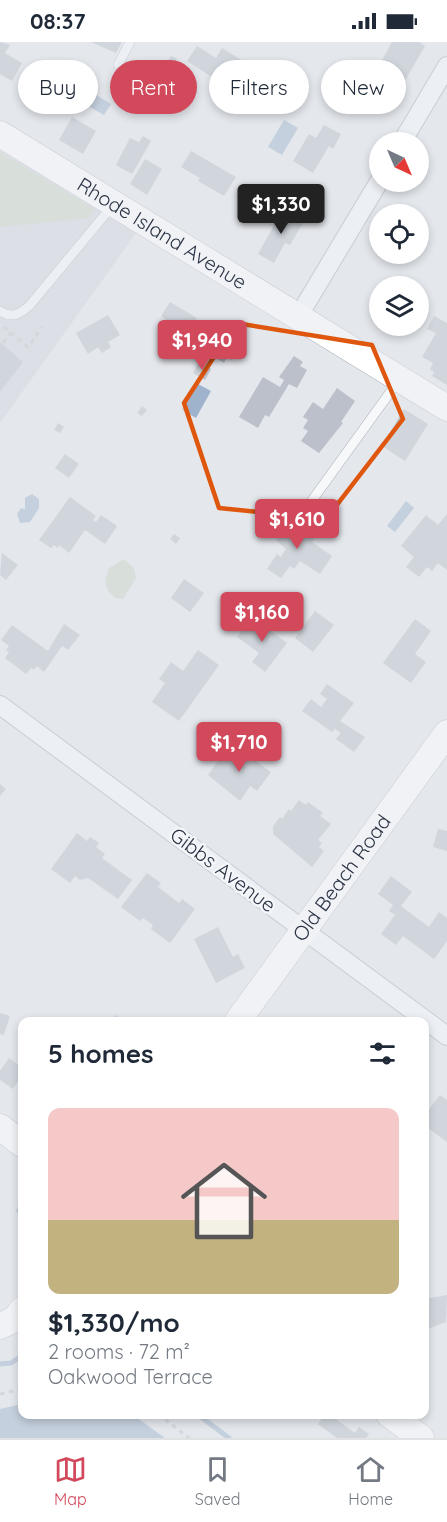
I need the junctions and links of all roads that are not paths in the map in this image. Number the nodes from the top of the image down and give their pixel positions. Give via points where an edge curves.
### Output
1 (130, 42) edge
2 (121, 60) edge
3 (447, 66) edge
4 (408, 132) edge
5 (0, 134) edge
6 (373, 192) edge
7 (113, 205) junction
8 (0, 311) edge
9 (298, 317) junction
10 (400, 378) junction
11 (447, 408) edge
12 (308, 506) dead end
13 (0, 705) edge
14 (447, 733) edge
15 (304, 930) junction
16 (241, 1017) edge
17 (421, 1017) edge
18 (429, 1023) edge
19 (447, 1036) edge
20 (0, 1127) edge
21 (18, 1141) edge
22 (18, 1315) edge
23 (0, 1326) edge
24 (396, 1419) edge
25 (421, 1438) edge

1 - 2 lane
3 - 4 street
5 - 7 street, Rhode Island Avenue
6 - 9 street
7 - 8 lane via 30,305 19,315
7 - 9 street, Rhode Island Avenue
9 - 10 street, Rhode Island Avenue
10 - 11 street, Rhode Island Avenue
10 - 12 lane
13 - 15 street, Gibbs Avenue
14 - 15 street, Old Beach Road
15 - 16 street, Old Beach Road
15 - 17 street, Gibbs Avenue
18 - 19 street, Gibbs Avenue
20 - 21 street
22 - 23 street
24 - 25 street

